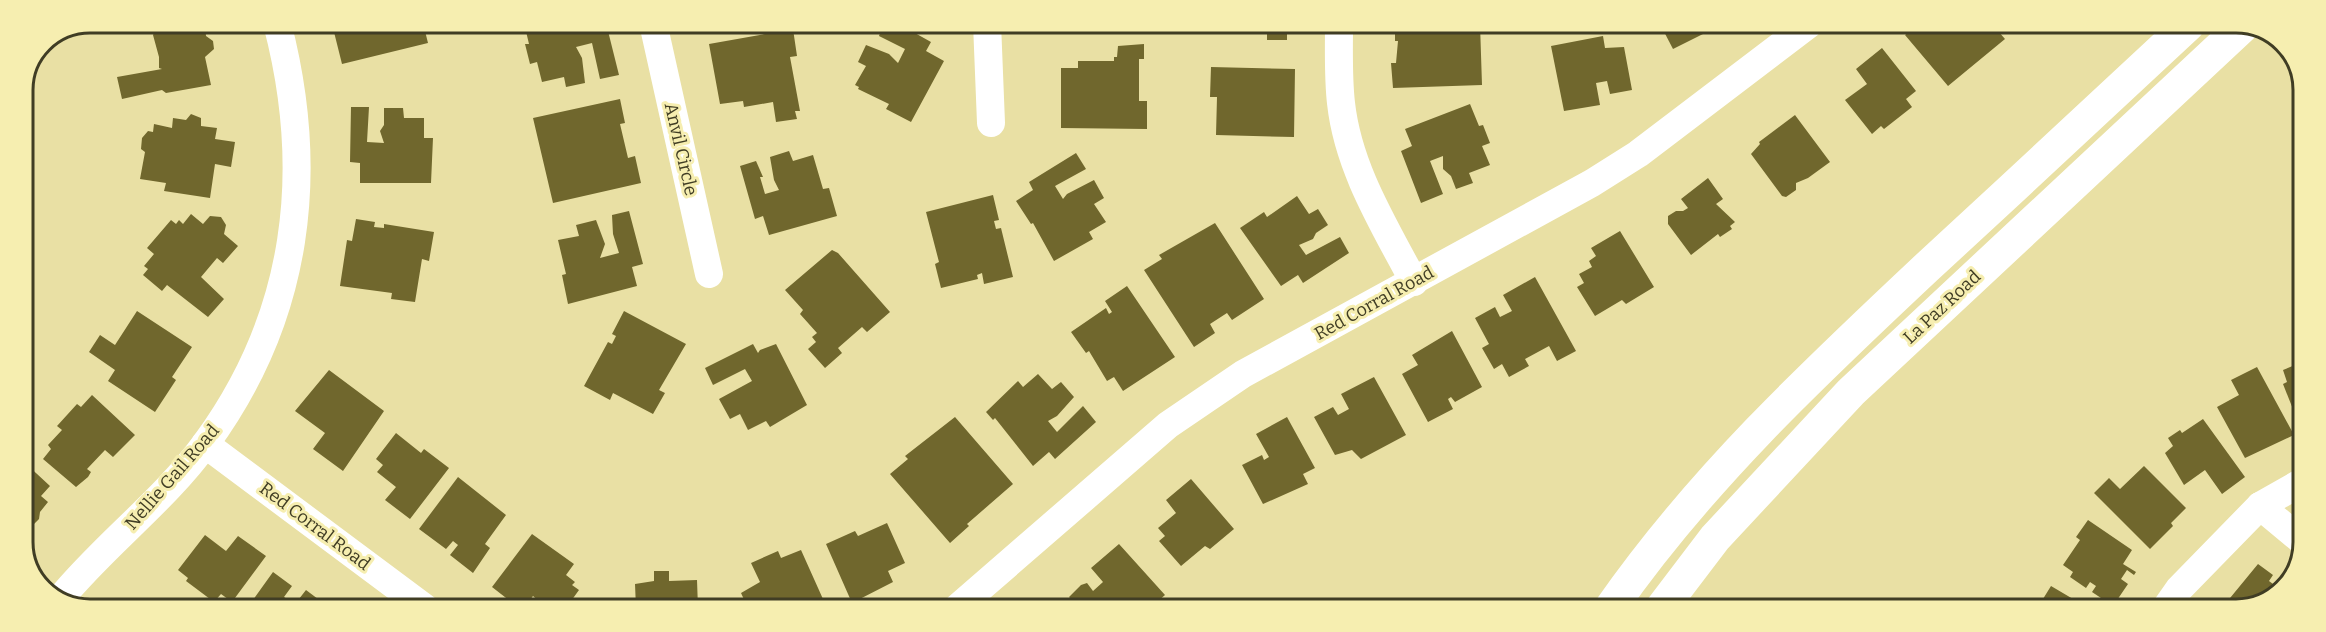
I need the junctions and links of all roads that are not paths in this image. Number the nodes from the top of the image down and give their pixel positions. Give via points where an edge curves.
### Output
1 (280, 33) edge
2 (655, 33) edge
3 (987, 33) edge
4 (1339, 33) edge
5 (1797, 33) edge
6 (2179, 33) edge
7 (2235, 33) edge
8 (991, 123) dead end
9 (710, 274) dead end
10 (1414, 282) junction
11 (205, 444) junction
12 (2293, 487) edge
13 (2260, 506) junction
14 (2293, 533) edge
15 (65, 593) edge
16 (413, 599) edge
17 (967, 599) edge
18 (1618, 599) edge
19 (1668, 599) edge
20 (2172, 599) edge

1 - 11 street, Nellie Gail Road via 290,71 298,132 298,189 291,248 271,320 246,380
2 - 9 street, Anvil Circle
3 - 8 street
4 - 10 street via 1341,103 1348,142 1363,183
5 - 10 street, Red Corral Road via 1638,154
6 - 18 main road via 1819,368 1686,510
7 - 19 main road, La Paz Road via 1851,392 1715,538
10 - 17 street, Red Corral Road via 1243,374 1168,425
11 - 15 street, Nellie Gail Road
11 - 16 street, Red Corral Road
12 - 13 street
13 - 14 street
13 - 20 street

